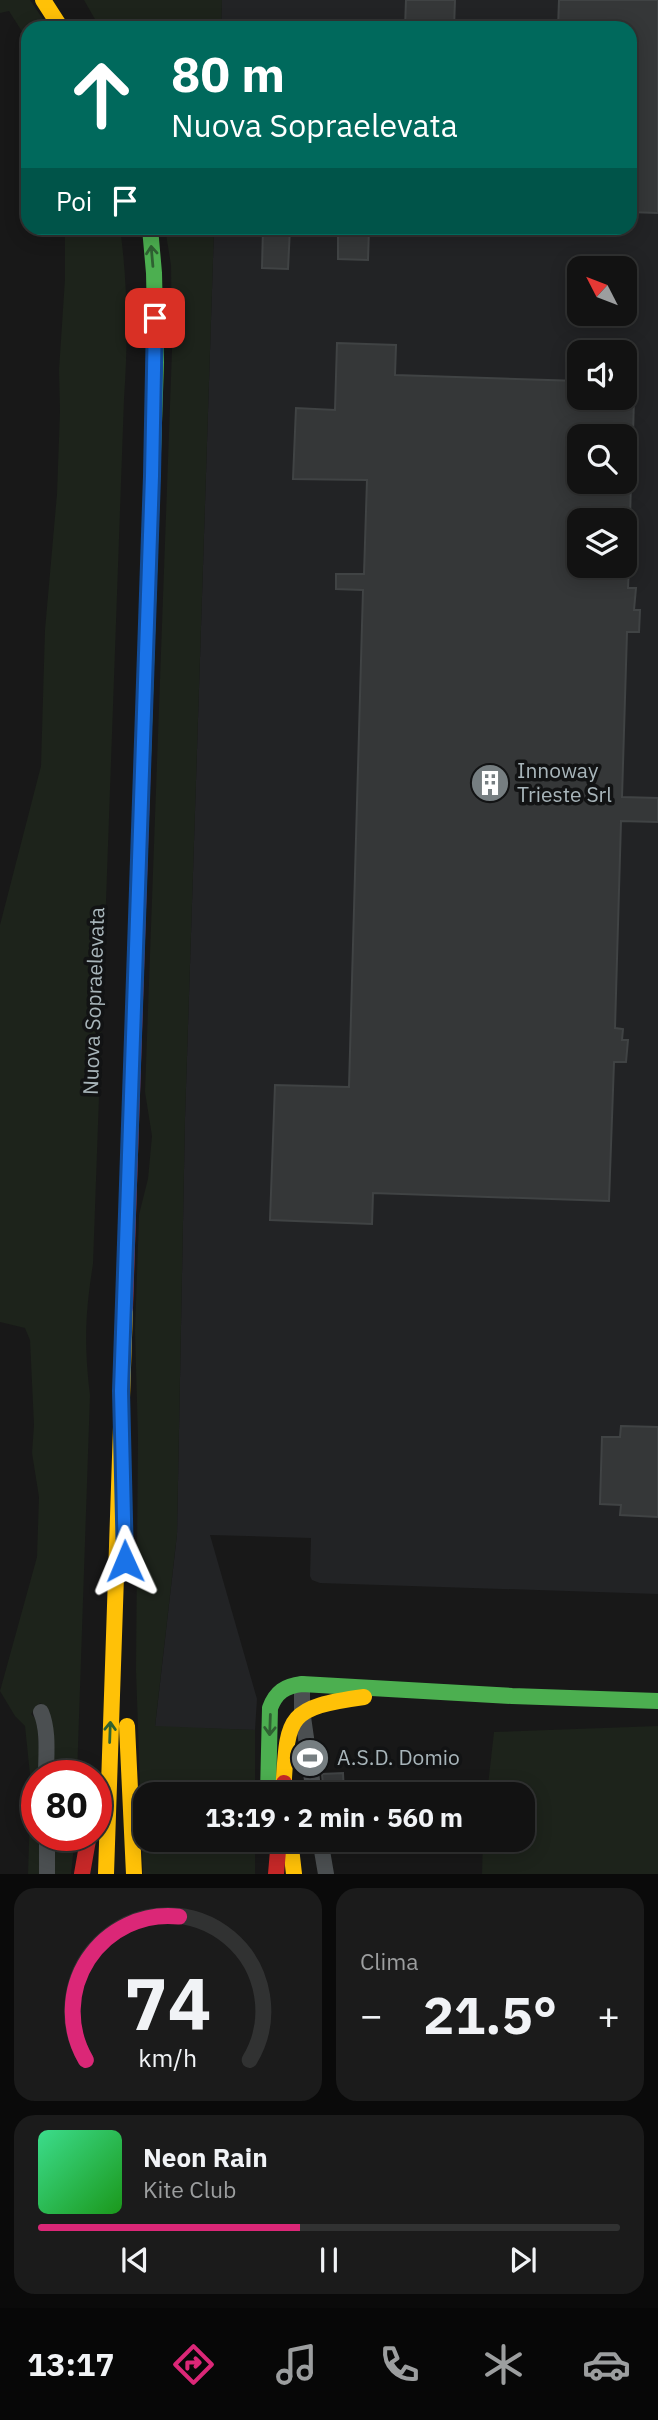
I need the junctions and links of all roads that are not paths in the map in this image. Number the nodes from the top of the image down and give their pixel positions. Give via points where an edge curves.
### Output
1 (43, 0) edge
2 (56, 21) edge
3 (151, 235) edge
4 (121, 1391) junction
5 (302, 1684) junction
6 (408, 1690) junction
7 (275, 1695) junction
8 (658, 1701) edge
9 (302, 1710) junction
10 (41, 1712) dead end
11 (46, 1760) edge
12 (268, 1782) edge
13 (284, 1782) edge
14 (312, 1782) edge
15 (47, 1851) edge
16 (86, 1851) edge
17 (88, 1851) edge
18 (271, 1852) edge
19 (277, 1852) edge
20 (291, 1852) edge
21 (322, 1852) edge
22 (47, 1874) edge
23 (82, 1874) edge
24 (87, 1874) edge
25 (106, 1874) edge
26 (134, 1874) edge
27 (274, 1874) edge
28 (294, 1874) edge
29 (326, 1874) edge

1 - 2 main road
4 -> 3 main road, Nuova Sopraelevata via 155,385
25 -> 4 main road, Nuova Sopraelevata
4 - 26 main road via 123,1652
5 - 6 main road
5 - 7 main road
5 - 9 street
6 - 8 main road
6 - 9 main road via 335,1700
7 - 9 street
7 -> 12 main road
9 - 13 main road via 287,1736
9 - 14 street
10 - 11 street
15 - 22 street
16 - 23 main road
17 - 24 main road
18 - 27 main road
19 - 27 main road
20 - 28 main road
21 - 29 street

